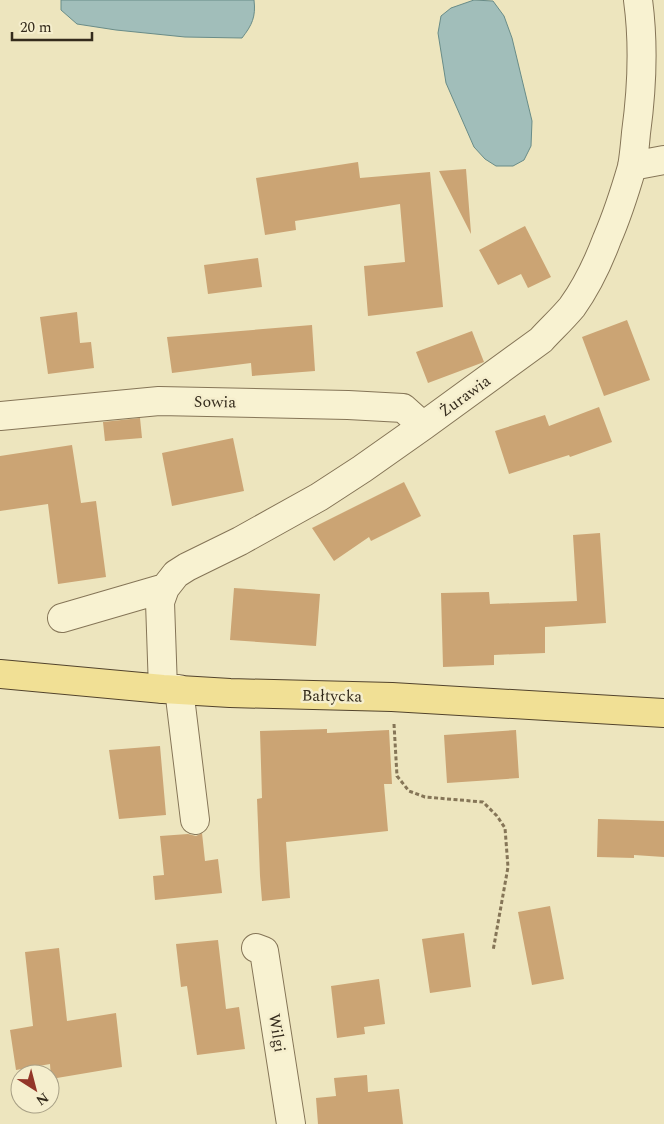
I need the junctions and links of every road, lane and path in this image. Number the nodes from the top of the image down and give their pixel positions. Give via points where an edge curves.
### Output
1 (638, 0) edge
2 (664, 160) edge
3 (632, 166) junction
4 (0, 416) edge
5 (423, 426) junction
6 (165, 588) junction
7 (62, 618) dead end
8 (0, 674) edge
9 (171, 689) junction
10 (392, 697) junction
11 (664, 713) edge
12 (195, 820) dead end
13 (256, 948) dead end
14 (493, 951) dead end
15 (291, 1124) edge

1 - 3 street, Żurawia via 641,90
2 - 3 street
3 - 5 street, Żurawia via 600,257 572,306 541,340
4 - 5 street, Sowia via 159,401 348,405 403,408
5 - 6 street, Żurawia via 319,498 187,567 176,574
6 - 7 street
6 - 9 street via 160,610
8 - 9 main road, Bałtycka
9 - 10 main road, Bałtycka
9 - 12 street
10 - 11 main road, Bałtycka
10 - 14 path via 397,776 409,791 425,797 483,802 505,828 508,867
13 - 15 street, Wilgi via 264,951

